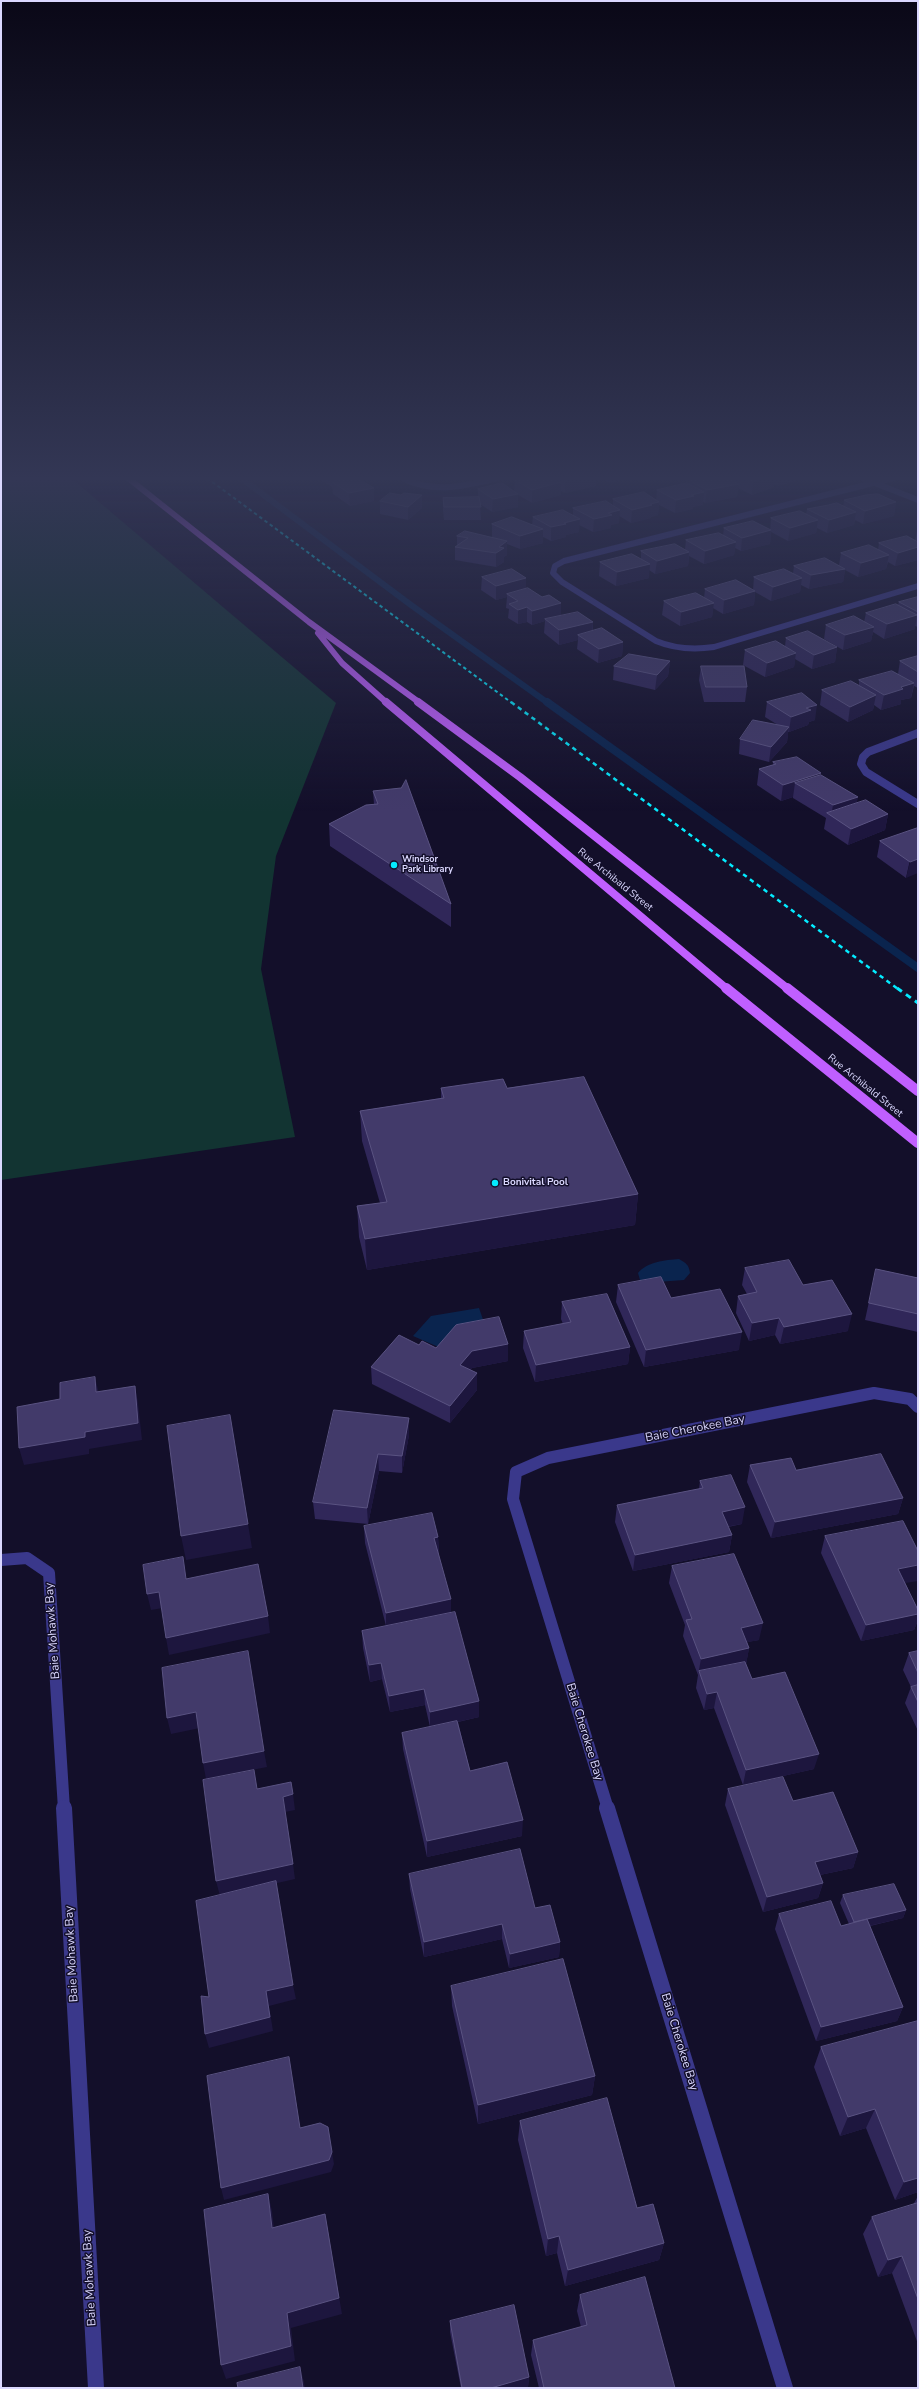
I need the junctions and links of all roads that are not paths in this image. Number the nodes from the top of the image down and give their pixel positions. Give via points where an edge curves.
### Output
1 (269, 589) edge
2 (574, 589) edge
3 (906, 589) edge
4 (310, 622) junction
5 (918, 733) edge
6 (918, 804) edge
7 (918, 1091) edge
8 (918, 1143) edge
9 (918, 1407) edge
10 (1, 1560) edge
11 (96, 2388) edge
12 (785, 2388) edge

1 - 4 main road, Rue Archibald Street
2 - 3 street via 656,641 669,647 690,650 714,647
4 - 7 main road, Rue Archibald Street via 520,777
4 - 8 main road, Rue Archibald Street via 342,663 409,723 767,1022
5 - 6 street via 868,752 861,764 866,772
9 - 12 street, Baie Cherokee Bay via 910,1399 874,1394 548,1458 516,1472 512,1499
10 - 11 street, Baie Mohawk Bay via 27,1558 49,1573 52,1594

